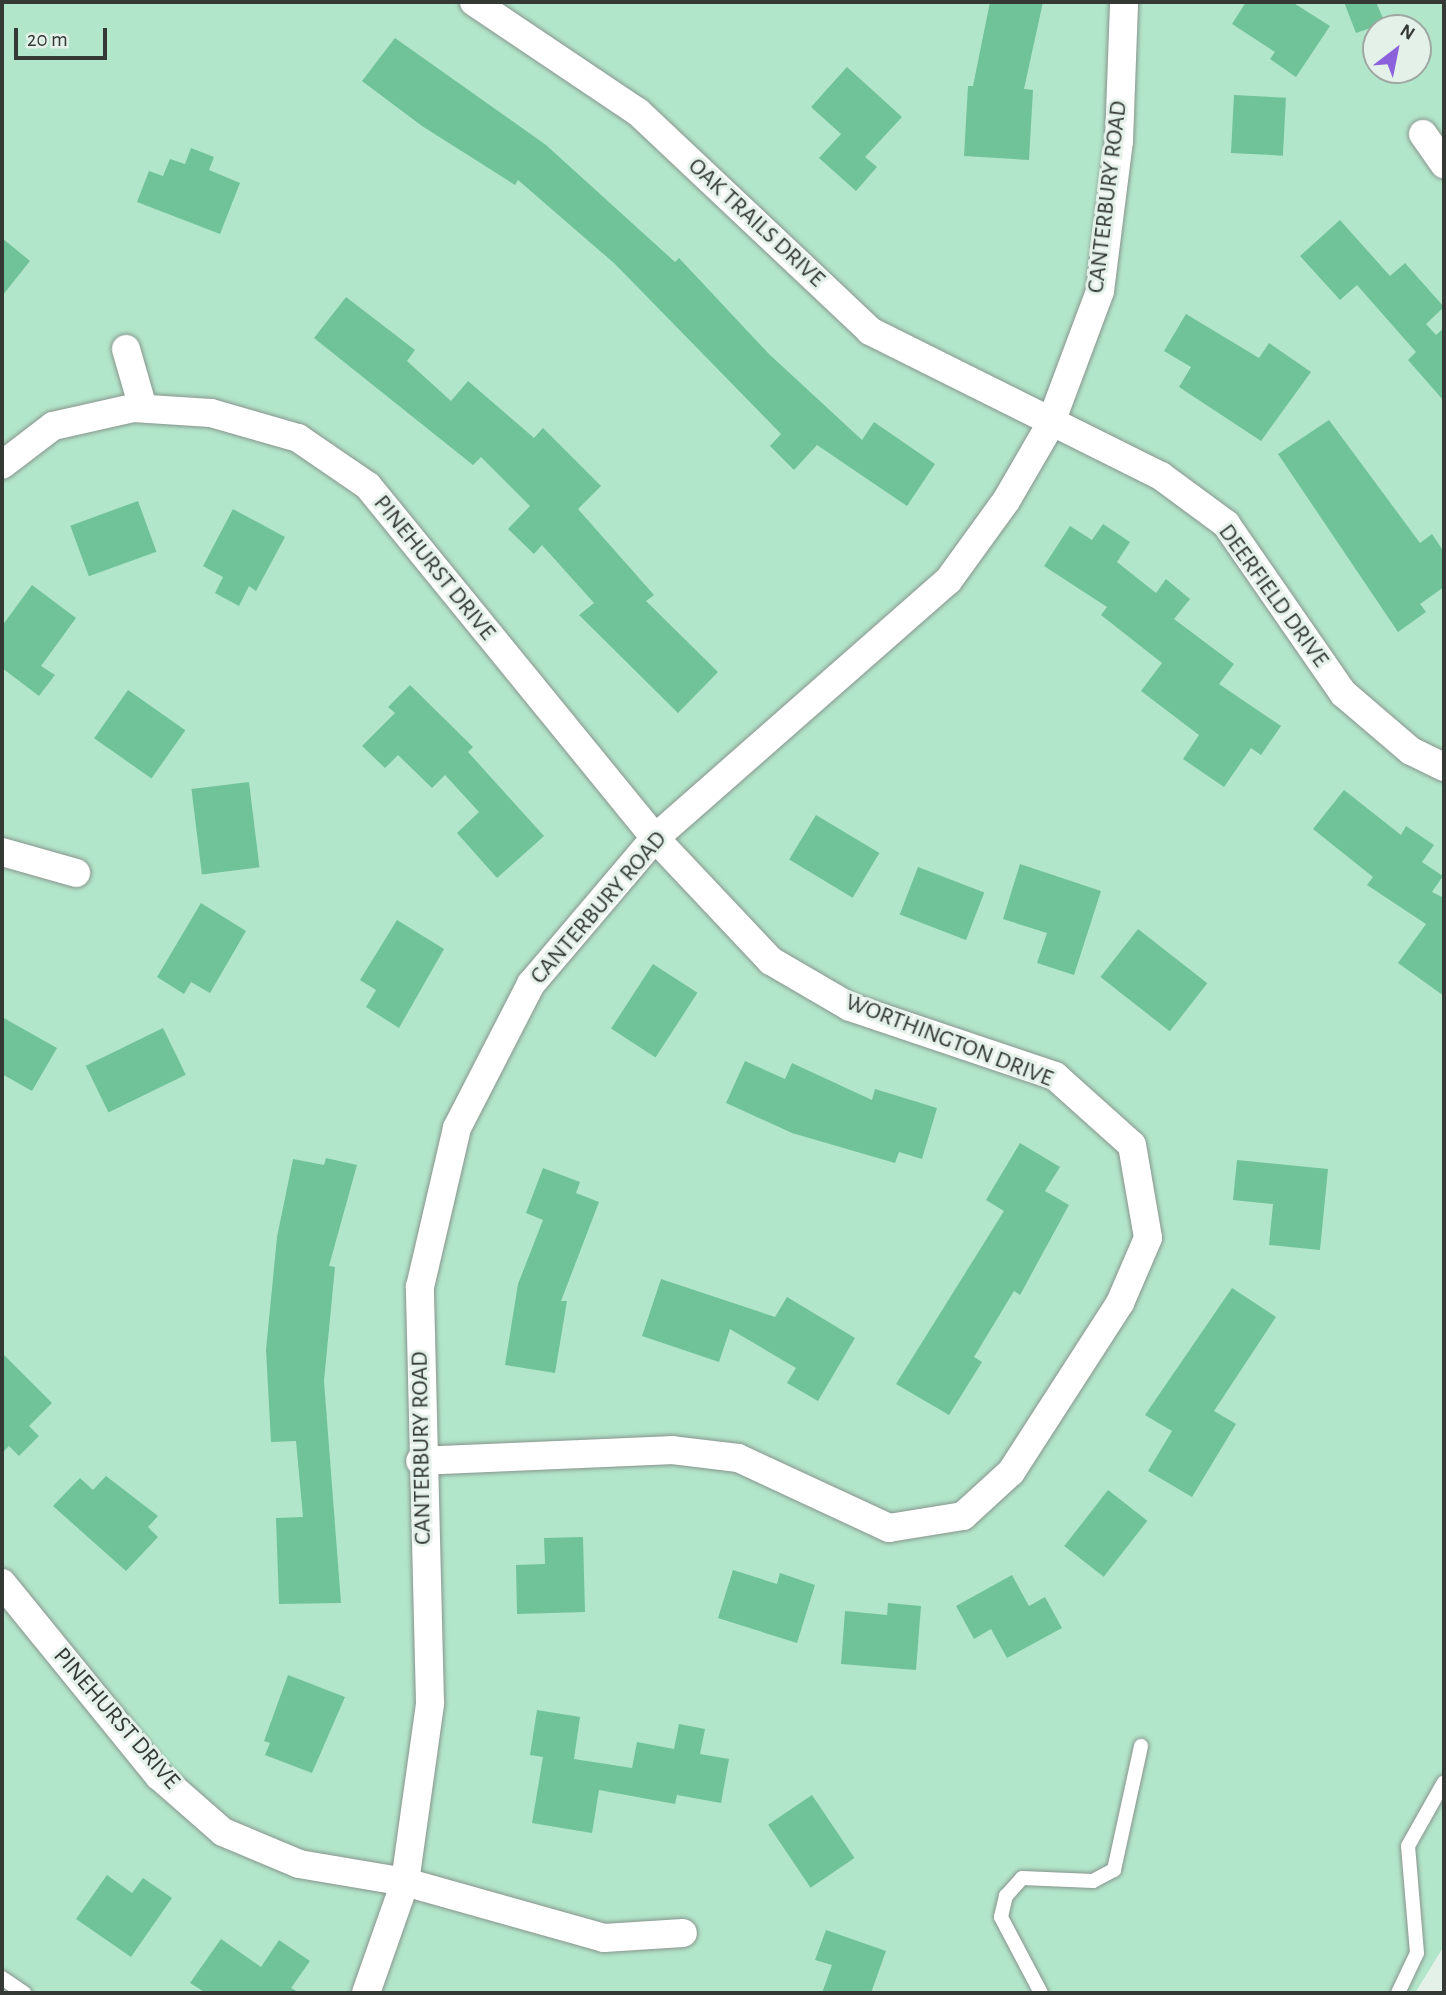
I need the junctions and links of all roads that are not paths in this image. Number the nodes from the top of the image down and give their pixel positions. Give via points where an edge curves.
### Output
1 (474, 2) edge
2 (1125, 2) edge
3 (1423, 134) dead end
4 (1444, 164) edge
5 (126, 349) dead end
6 (143, 408) junction
7 (1050, 425) junction
8 (2, 465) edge
9 (1444, 767) edge
10 (655, 838) junction
11 (2, 852) edge
12 (76, 873) dead end
13 (420, 1461) junction
14 (2, 1583) edge
15 (1140, 1746) dead end
16 (1444, 1782) edge
17 (405, 1882) junction
18 (683, 1933) dead end
19 (2, 1978) edge
20 (24, 1993) edge
21 (366, 1993) edge
22 (1041, 1993) edge
23 (1398, 1993) edge

1 - 7 street, OAK TRAILS DRIVE via 638,112 870,331
2 - 7 street, CANTERBURY ROAD via 1119,141 1100,291
3 - 4 street
5 - 6 street
6 - 8 street, PINEHURST DRIVE via 53,426
6 - 10 street, PINEHURST DRIVE via 211,413 298,438 368,486
7 - 9 street, DEERFIELD DRIVE via 1161,476 1226,524 1343,693 1410,751
7 - 10 street, CANTERBURY ROAD via 1006,501 948,581
10 - 13 street, CANTERBURY ROAD via 531,984 457,1128 420,1287
10 - 13 street, WORTHINGTON DRIVE via 771,961 850,1007 1055,1076 1132,1145 1148,1238 1120,1303 1011,1472 963,1516 889,1528 738,1458 672,1450
11 - 12 street
13 - 17 street, CANTERBURY ROAD via 430,1703
14 - 17 street, PINEHURST DRIVE via 159,1776 223,1832 299,1864
15 - 22 lane via 1114,1870 1093,1881 1022,1878 1002,1907
16 - 23 lane via 1409,1846 1417,1953
17 - 18 street, PINEHURST DRIVE via 604,1938
17 - 21 street, CANTERBURY ROAD
19 - 20 lane

